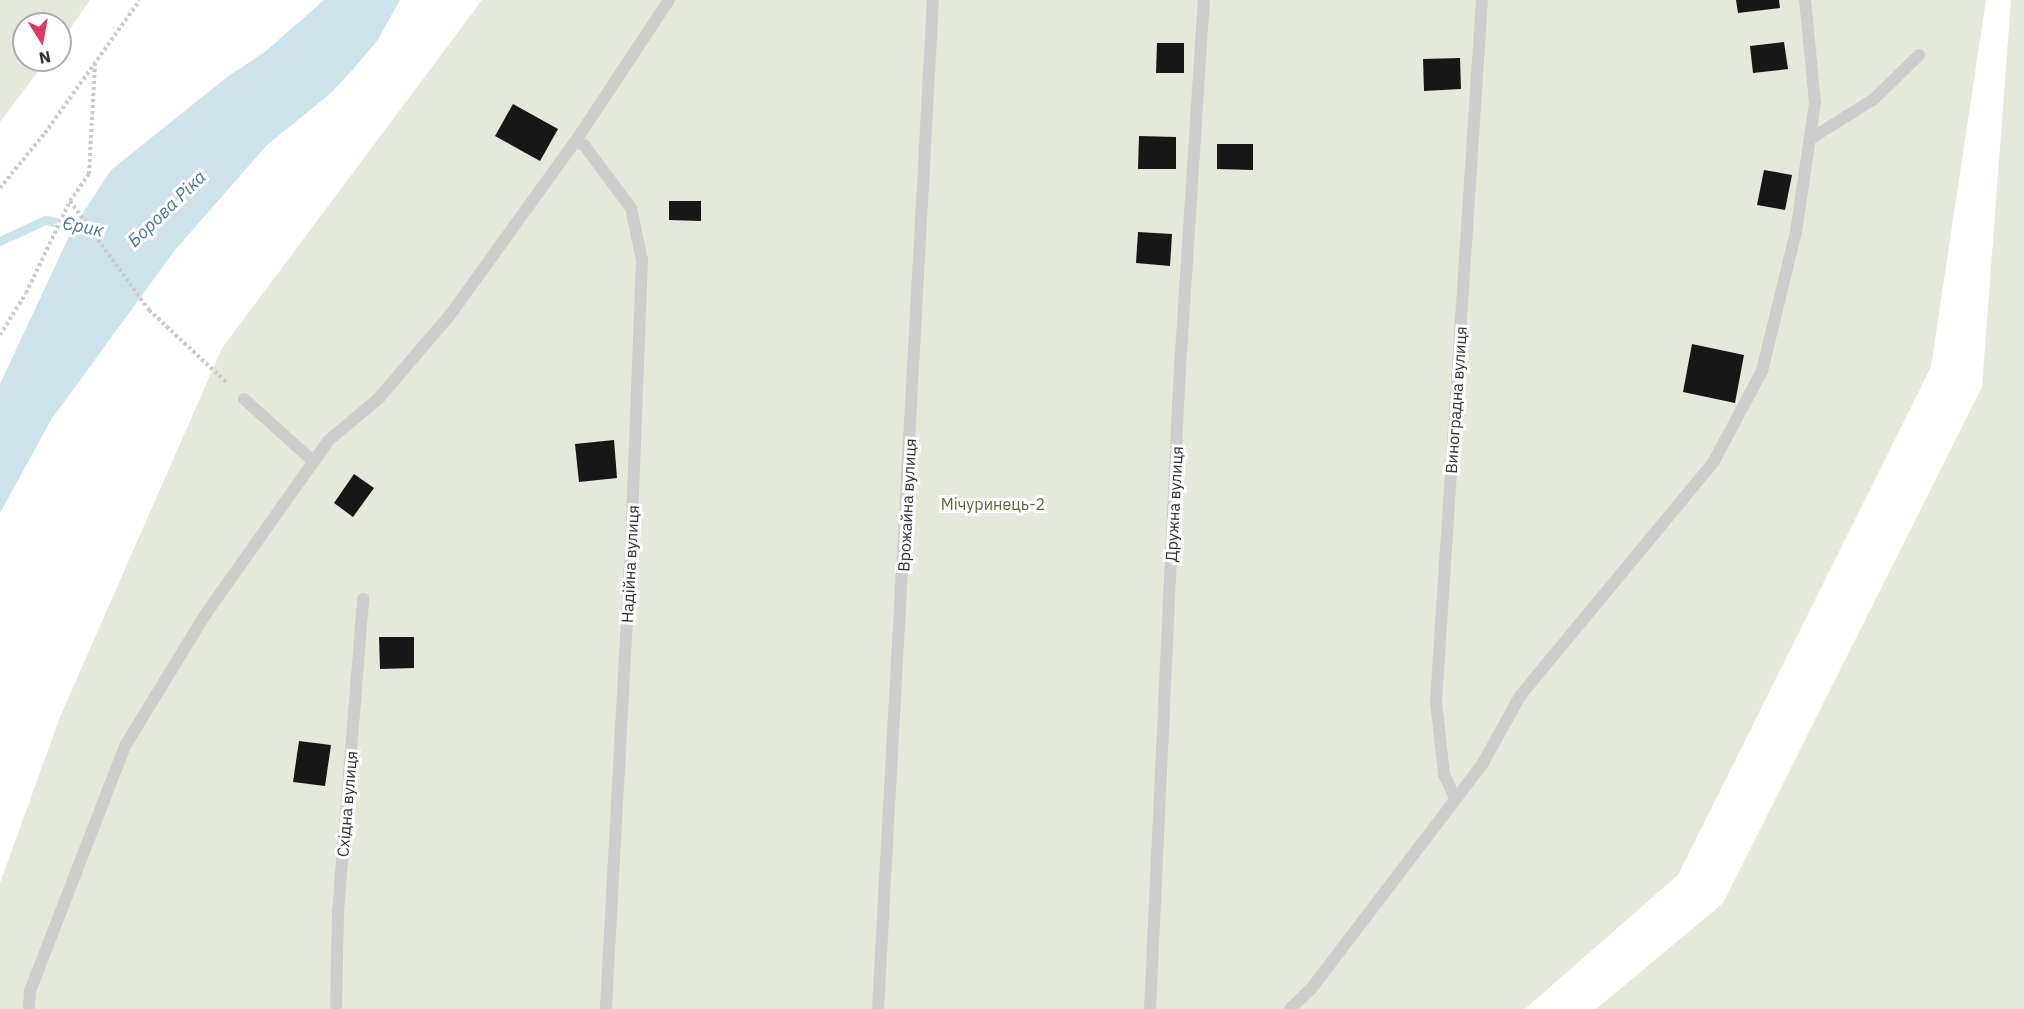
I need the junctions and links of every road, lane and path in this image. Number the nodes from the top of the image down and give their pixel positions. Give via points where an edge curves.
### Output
1 (140, 0) edge
2 (669, 0) edge
3 (933, 0) edge
4 (1204, 0) edge
5 (1482, 0) edge
6 (1805, 0) edge
7 (1919, 55) dead end
8 (95, 62) junction
9 (1810, 139) junction
10 (575, 142) junction
11 (0, 188) edge
12 (70, 201) junction
13 (0, 335) edge
14 (244, 399) joint
15 (313, 461) junction
16 (363, 599) dead end
17 (1455, 798) junction
18 (29, 1009) edge
19 (336, 1009) edge
20 (606, 1009) edge
21 (878, 1009) edge
22 (1150, 1009) edge
23 (1290, 1009) edge

1 - 8 path
2 - 10 lane
3 - 21 lane, Врожайна вулиця
4 - 22 lane, Дружна вулиця via 1179,384
5 - 17 lane, Виноградна вулиця via 1436,701 1444,774
6 - 9 lane via 1815,103
7 - 9 lane via 1874,99
8 - 11 path
8 - 12 path via 89,174
9 - 17 lane via 1796,232 1762,371 1713,463 1520,696 1483,763
10 - 15 lane via 450,315 379,398 328,441
10 - 20 lane, Надійна вулиця via 584,145 631,208 642,260 632,545
12 - 13 path via 26,293
12 - 14 path via 149,310
14 - 15 lane
15 - 18 lane via 205,615 125,746 30,991
16 - 19 lane, Східна вулиця via 338,912
17 - 23 lane via 1311,989

